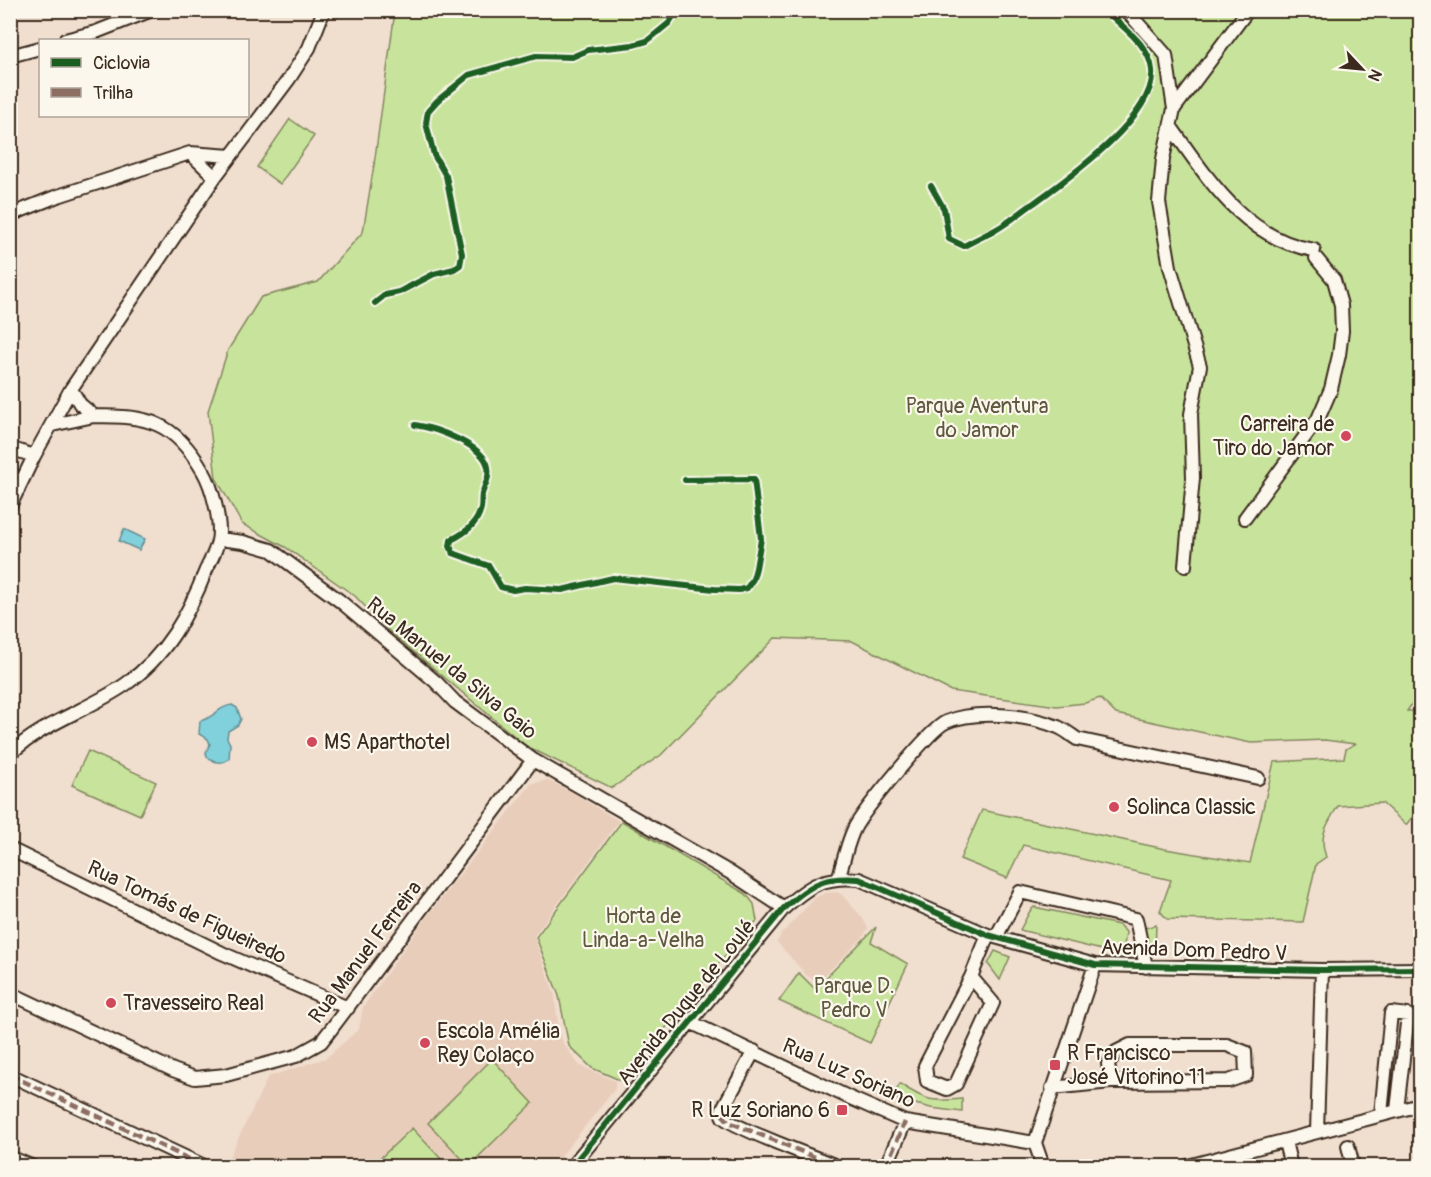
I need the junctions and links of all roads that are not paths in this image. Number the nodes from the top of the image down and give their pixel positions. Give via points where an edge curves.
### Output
1 (152, 10) edge
2 (324, 10) edge
3 (1126, 10) edge
4 (1248, 10) edge
5 (69, 39) edge
6 (39, 48) edge
7 (10, 56) edge
8 (1174, 109) junction
9 (1171, 127) junction
10 (190, 153) junction
11 (231, 156) junction
12 (215, 177) junction
13 (10, 215) edge
14 (70, 389) junction
15 (94, 416) junction
16 (52, 425) junction
17 (10, 448) edge
18 (34, 456) junction
19 (10, 469) edge
20 (18, 490) junction
21 (10, 506) edge
22 (1245, 518) dead end
23 (219, 539) junction
24 (1185, 566) dead end
25 (10, 754) edge
26 (533, 760) junction
27 (1258, 778) dead end
28 (10, 849) edge
29 (838, 877) junction
30 (784, 908) junction
31 (992, 936) junction
32 (1095, 965) junction
33 (1146, 967) junction
34 (1420, 969) edge
35 (1322, 970) junction
36 (970, 977) junction
37 (10, 993) edge
38 (348, 1008) junction
39 (690, 1022) junction
40 (753, 1051) junction
41 (10, 1075) edge
42 (1111, 1082) junction
43 (1052, 1088) junction
44 (1420, 1105) edge
45 (1397, 1110) junction
46 (1381, 1114) junction
47 (905, 1122) junction
48 (1317, 1132) junction
49 (1285, 1142) junction
50 (1035, 1143) junction
51 (1348, 1146) dead end
52 (10, 1156) edge
53 (32, 1167) edge
54 (204, 1167) edge
55 (572, 1167) edge
56 (837, 1167) edge
57 (886, 1167) edge
58 (1043, 1167) edge
59 (1188, 1167) edge
60 (1291, 1167) edge
61 (1353, 1167) edge

1 - 5 street
2 - 11 street via 309,48
3 - 8 street via 1166,55
4 - 8 street
6 - 7 street
8 - 9 street
9 - 22 street via 1235,211 1280,241 1315,254 1334,280 1341,305 1339,355 1318,419
9 - 24 street via 1159,202 1170,267 1200,366 1191,414 1193,478
10 - 11 street
10 - 12 street
10 - 13 street
11 - 12 street
12 - 14 street
14 - 15 street
14 - 16 street
15 - 16 street
15 - 23 street via 129,416 151,421 184,443 210,482
16 - 18 street
17 - 18 street
18 - 20 street
19 - 20 street
20 - 21 street
23 - 25 street via 189,611 149,664 125,685 37,732
23 - 26 street, Rua Manuel da Silva Gaio via 271,550 340,601 455,702
26 - 30 street, Rua Manuel da Silva Gaio via 729,872
26 - 38 street, Rua Manuel Ferreira
27 - 29 street via 1077,740 1059,728 1023,718 973,715 944,723 898,771 854,829
28 - 38 street, Rua Tomás de Figueiredo via 222,953
29 - 30 street, Avenida Duque de Loulé via 808,887
29 - 31 street, Avenida Dom Pedro V via 858,879
30 - 39 street, Avenida Duque de Loulé
31 - 32 street, Avenida Dom Pedro V
31 - 33 street, Avenida Dom Pedro V via 1020,892 1136,919
31 - 36 street
32 - 33 street, Avenida Dom Pedro V
32 - 43 street
33 - 35 street, Avenida Dom Pedro V
34 - 35 street, Avenida Dom Pedro V
35 - 48 street
36 - 36 street via 925,1066 927,1081 947,1089 956,1084 993,1003
37 - 38 street, Rua Manuel Ferreira via 186,1076 204,1079 308,1051 321,1042
39 - 40 street, Rua Luz Soriano
39 - 55 street, Avenida Duque de Loulé
40 - 47 street, Rua Luz Soriano
40 - 56 street via 723,1108 723,1118
41 - 54 street
42 - 42 street via 1229,1081 1246,1075 1245,1052 1227,1045 1130,1045 1116,1052 1108,1064
42 - 43 street
43 - 50 street
44 - 45 street
45 - 46 street
45 - 46 street via 1408,1015 1390,1013
46 - 48 street
47 - 50 street, Rua Luz Soriano
47 - 57 street
48 - 49 street
49 - 59 street
49 - 60 street
50 - 58 street
51 - 61 street
52 - 53 street

